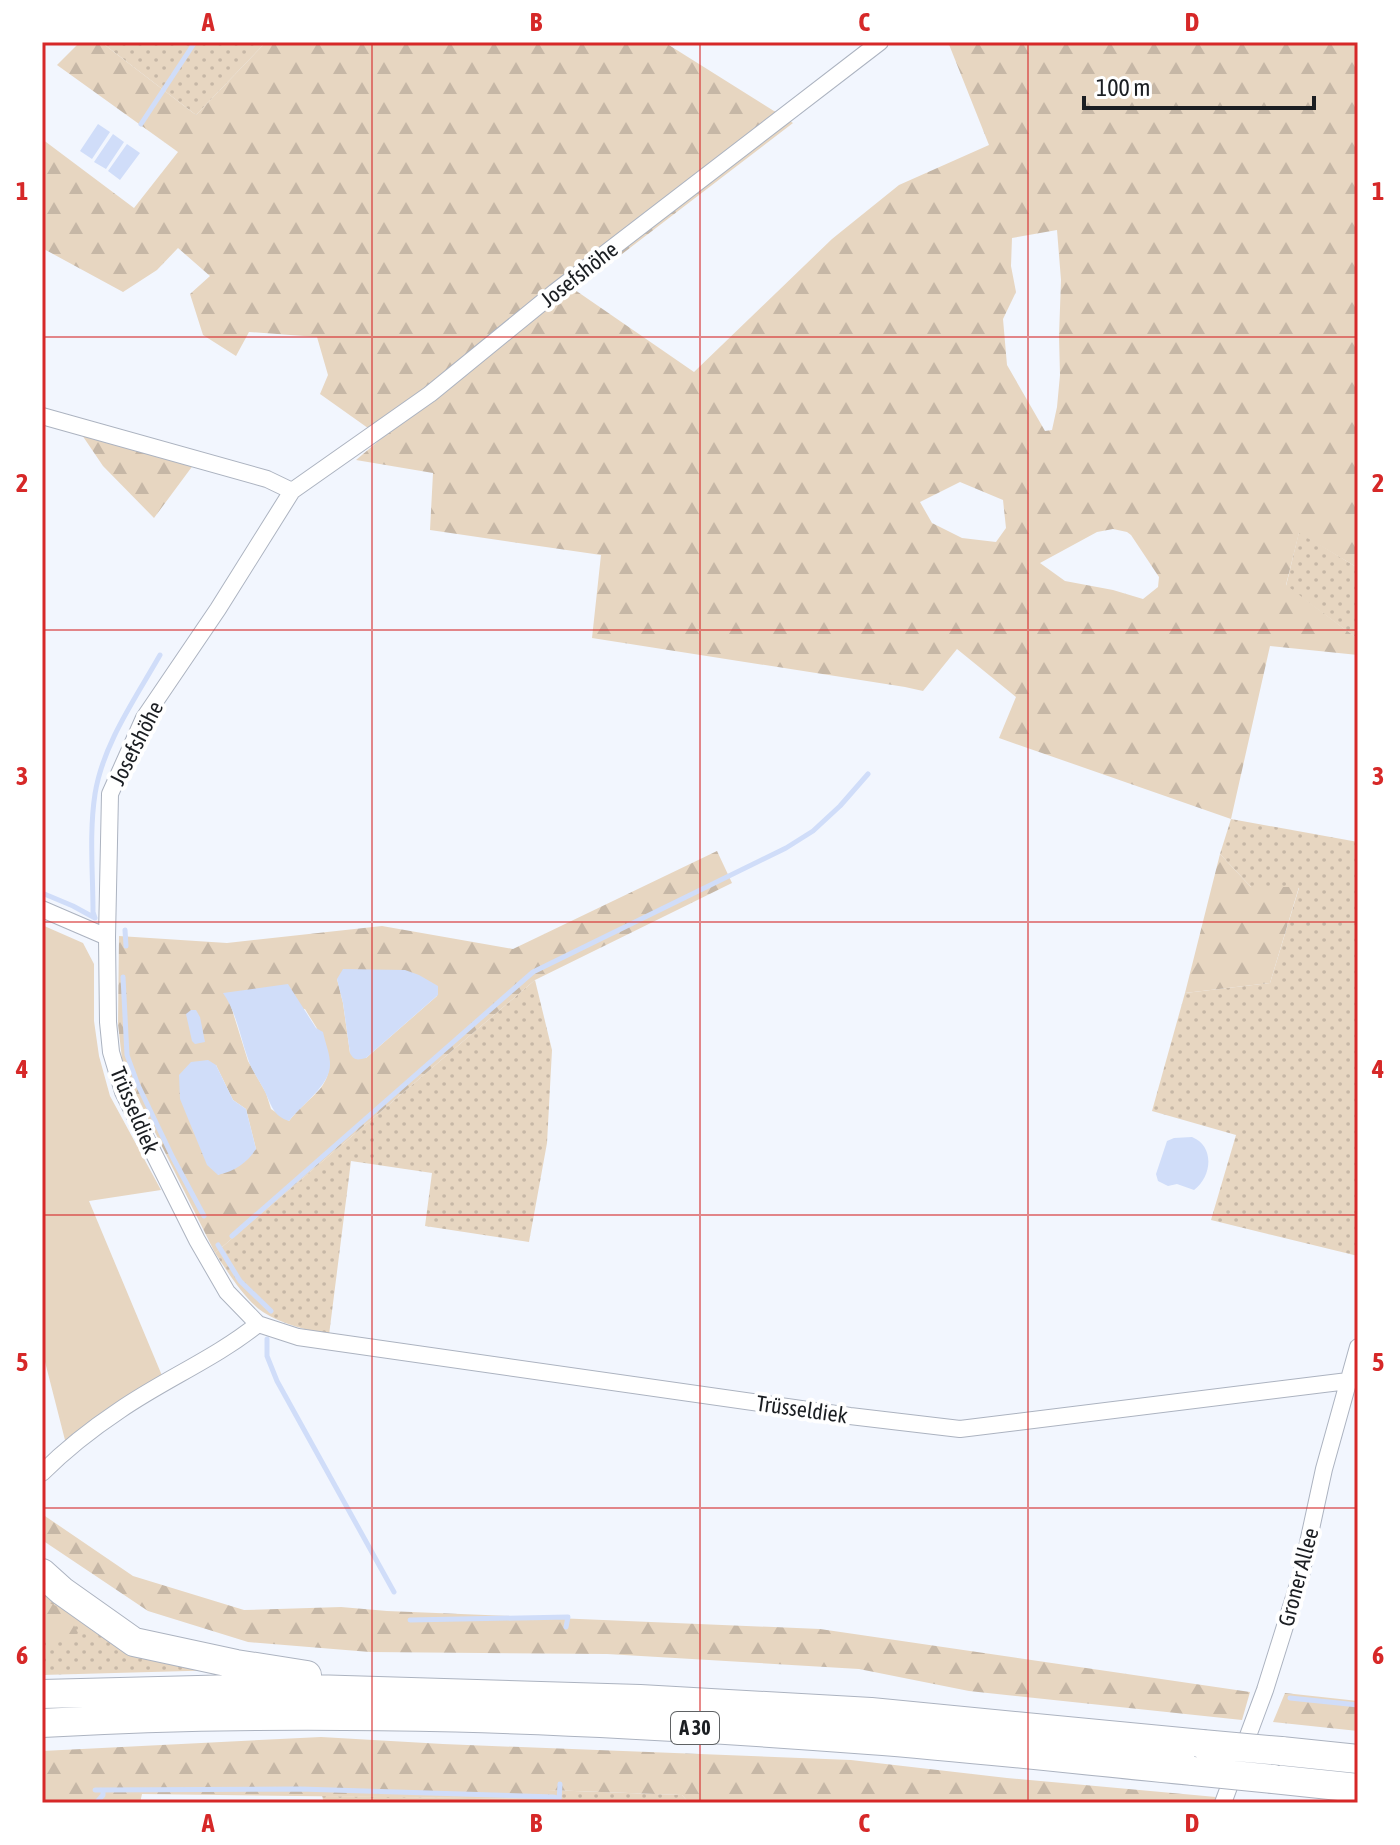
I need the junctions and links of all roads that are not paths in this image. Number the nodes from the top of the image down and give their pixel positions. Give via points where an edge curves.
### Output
1 (880, 42) edge
2 (860, 48) edge
3 (42, 416) edge
4 (292, 491) junction
5 (42, 909) edge
6 (107, 937) junction
7 (258, 1324) junction
8 (1358, 1347) edge
9 (1348, 1381) junction
10 (42, 1473) edge
11 (42, 1573) edge
12 (374, 1691) junction
13 (42, 1694) edge
14 (42, 1723) edge
15 (1358, 1759) edge
16 (1358, 1788) edge
17 (1223, 1803) edge

1 - 2 street, Josefshöhe
2 - 4 street, Josefshöhe via 430,394
3 - 4 street via 267,479
4 - 6 street, Josefshöhe via 144,718 110,794
5 - 6 street
6 - 7 street, Trüsseldiek via 111,1052 123,1092 227,1292
7 - 9 street, Trüsseldiek via 298,1337 364,1347 960,1429
7 - 10 street via 120,1409
8 - 9 street, Groner Allee
9 - 17 street, Groner Allee via 1301,1575
11 - 12 highway via 134,1642
12 - 13 highway, A 30
12 - 15 highway, A 30, bridge via 871,1712
14 - 16 highway, A 30, bridge via 281,1715 672,1727 871,1740

